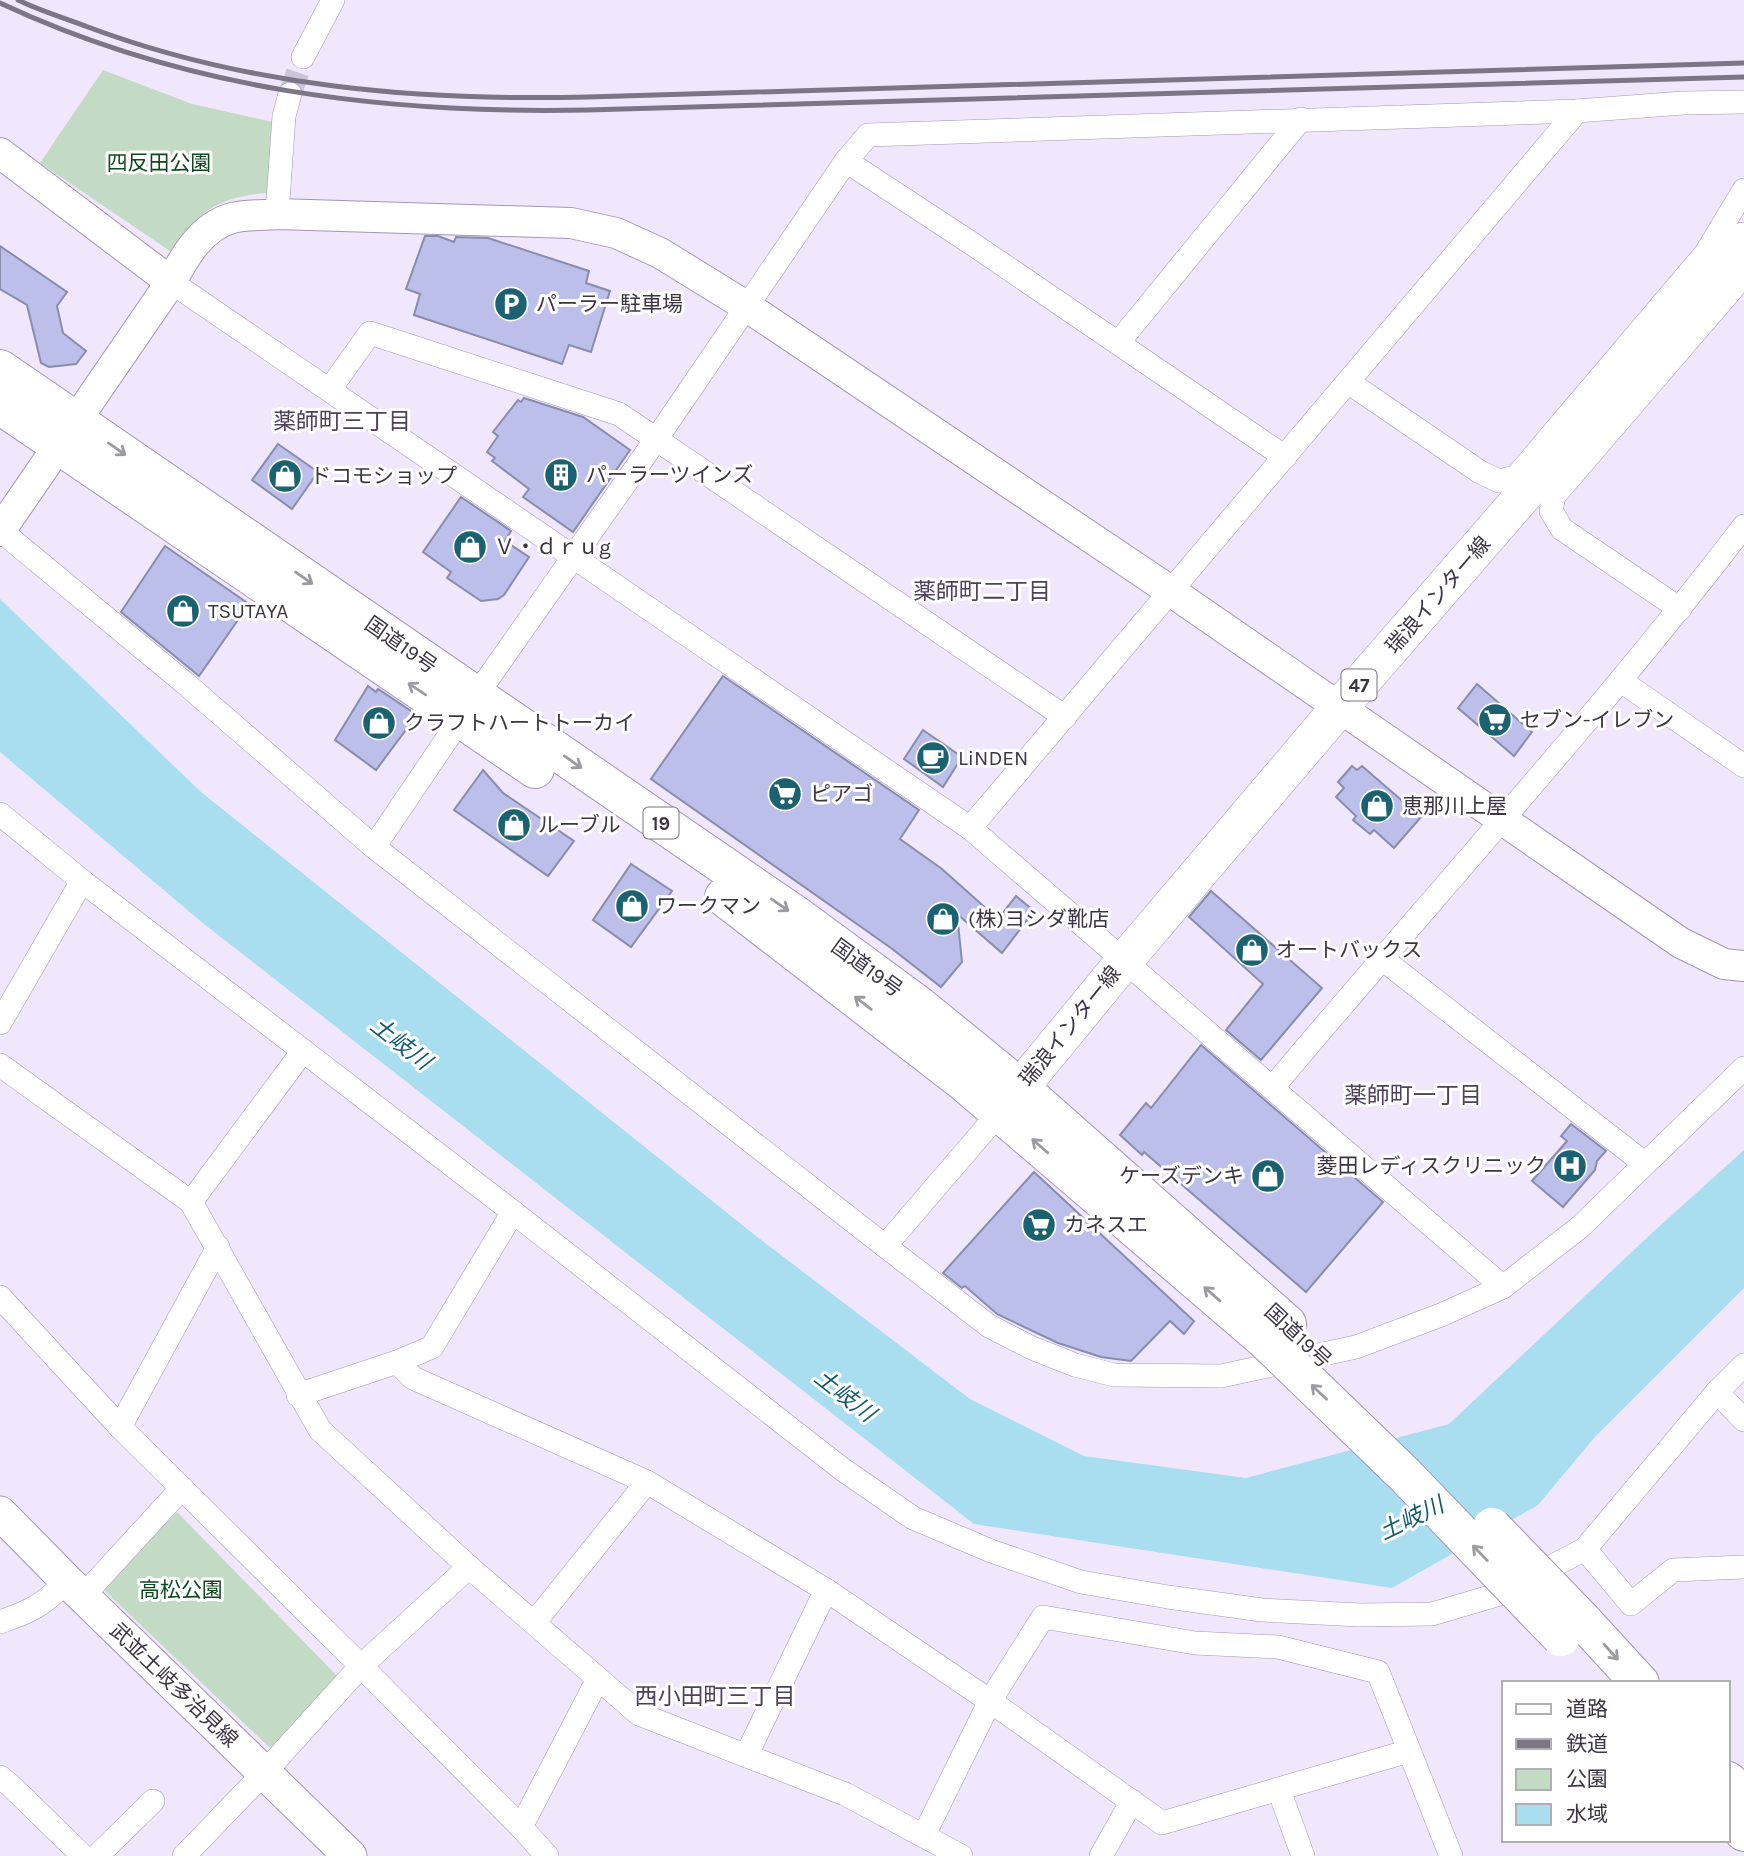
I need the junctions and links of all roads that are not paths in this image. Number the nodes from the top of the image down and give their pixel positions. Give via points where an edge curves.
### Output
1 (333, 0) edge
2 (303, 57) tunnel mouth
3 (290, 94) tunnel mouth
4 (1744, 102) edge
5 (1577, 111) junction
6 (1301, 119) junction
7 (0, 153) edge
8 (846, 161) junction
9 (1744, 190) edge
10 (277, 214) junction
11 (1738, 260) edge
12 (171, 282) junction
13 (746, 306) junction
14 (1118, 343) junction
15 (0, 369) edge
16 (1348, 382) junction
17 (330, 389) junction
18 (0, 405) edge
19 (67, 433) junction
20 (657, 438) junction
21 (1285, 457) junction
22 (1744, 526) edge
23 (0, 531) edge
24 (572, 556) junction
25 (1171, 592) junction
26 (1680, 609) junction
27 (487, 680) dead end
28 (1621, 681) junction
29 (1339, 708) junction
30 (1065, 717) junction
31 (449, 736) dead end
32 (1744, 766) edge
33 (0, 814) edge
34 (1503, 818) junction
35 (970, 828) junction
36 (374, 847) junction
37 (82, 881) junction
38 (1381, 958) junction
39 (1125, 960) junction
40 (1744, 966) edge
41 (0, 1023) edge
42 (303, 1051) junction
43 (0, 1065) edge
44 (1744, 1068) edge
45 (1273, 1087) junction
46 (1010, 1100) junction
47 (1644, 1163) junction
48 (191, 1202) junction
49 (513, 1212) junction
50 (885, 1246) junction
51 (218, 1247) junction
52 (1503, 1287) junction
53 (0, 1297) edge
54 (397, 1362) junction
55 (1744, 1366) edge
56 (1717, 1392) junction
57 (298, 1395) junction
58 (1744, 1420) edge
59 (120, 1427) junction
60 (647, 1482) junction
61 (182, 1488) junction
62 (0, 1513) edge
63 (1585, 1549) junction
64 (470, 1567) junction
65 (1744, 1567) edge
66 (75, 1589) junction
67 (826, 1590) junction
68 (0, 1622) edge
69 (534, 1623) junction
70 (1572, 1629) junction
71 (361, 1666) junction
72 (598, 1679) junction
73 (1603, 1681) edge
74 (1637, 1681) edge
75 (990, 1701) junction
76 (1409, 1751) junction
77 (746, 1756) junction
78 (264, 1773) junction
79 (0, 1777) edge
80 (1730, 1783) edge
81 (1279, 1790) junction
82 (1744, 1799) edge
83 (153, 1801) dead end
84 (1132, 1801) junction
85 (1730, 1816) edge
86 (521, 1827) junction
87 (1744, 1832) edge
88 (924, 1835) junction
89 (83, 1856) edge
90 (97, 1856) edge
91 (184, 1856) edge
92 (349, 1856) edge
93 (547, 1856) edge
94 (961, 1856) edge
95 (1101, 1856) edge
96 (1303, 1856) edge
97 (1451, 1856) edge

1 - 2 street
3 - 10 street via 284,116
4 - 5 street
5 - 6 street
5 - 16 street
6 - 8 street via 867,135
6 - 14 street
7 - 12 street
8 - 13 street
8 - 14 street
9 - 16 street via 1706,253 1516,477 1499,481 1480,472
10 - 12 street via 232,218 214,226 191,245
10 - 13 street via 571,223 616,233 660,253
11 - 26 street via 1554,496 1551,511 1562,529
11 - 29 main road, 瑞浪インター線 / 47
12 - 17 street
12 - 19 street
13 - 20 street
13 - 25 street
14 - 21 street
15 - 19 highway, 国道19号 / 19
16 - 21 street
17 - 20 street via 370,333 619,414
17 - 24 street
18 - 19 highway, 国道19号 / 19
19 - 23 street
19 - 46 highway, 国道19号 / 19 via 800,918 918,1004
20 - 24 street
20 - 30 street
21 - 25 street
22 - 26 street
23 - 36 street
24 - 27 street
24 - 35 street
25 - 29 street
25 - 30 street
26 - 28 street
28 - 32 street
28 - 34 street
29 - 34 street
29 - 39 main road, 瑞浪インター線 / 47
30 - 35 street
31 - 36 street
33 - 37 street
34 - 38 street
34 - 40 street via 1681,943 1724,964
35 - 39 street
36 - 50 street
37 - 41 street
37 - 42 street
38 - 45 street
38 - 47 street
39 - 45 street
39 - 46 main road, 瑞浪インター線 / 47
42 - 48 street
42 - 49 street
43 - 48 street
44 - 47 street
45 - 52 street
46 - 50 street
46 - 70 highway, 国道19号 / 19, bridge via 1437,1471
47 - 52 street via 1580,1227
48 - 51 street
49 - 54 street via 432,1347
49 - 63 street via 842,1469 913,1518 1081,1582 1262,1610 1432,1615 1500,1594
50 - 52 street via 989,1326 1075,1365 1114,1375 1221,1376 1356,1347
51 - 57 street
51 - 59 street
53 - 59 street
54 - 57 street
54 - 60 street via 413,1378
55 - 56 street
56 - 58 street
56 - 63 street
57 - 64 street via 320,1430
59 - 61 street
60 - 67 street
60 - 69 street
61 - 66 street
61 - 71 street
62 - 66 main road, 武並土岐多治見線
63 - 65 street via 1631,1604 1673,1570
64 - 69 street
64 - 71 street
66 - 68 street
66 - 78 main road, 武並土岐多治見線
67 - 75 street
67 - 77 street
69 - 72 street
70 - 73 highway, 国道19号 / 19
70 -> 74 highway, 国道19号 / 19
71 - 78 street
71 - 86 street
72 - 77 street via 639,1714
72 - 86 street
75 - 76 street via 1043,1616 1195,1643 1278,1647 1378,1672
75 - 84 street
75 - 88 street
76 - 81 street
76 - 97 street
77 - 88 street via 845,1794
78 - 91 street
78 - 92 main road, 武並土岐多治見線
79 - 89 street
80 - 82 highway
81 - 84 street via 1162,1822
81 - 96 street
83 - 90 street
84 - 95 street
85 - 87 highway
86 - 93 street
88 - 94 street

